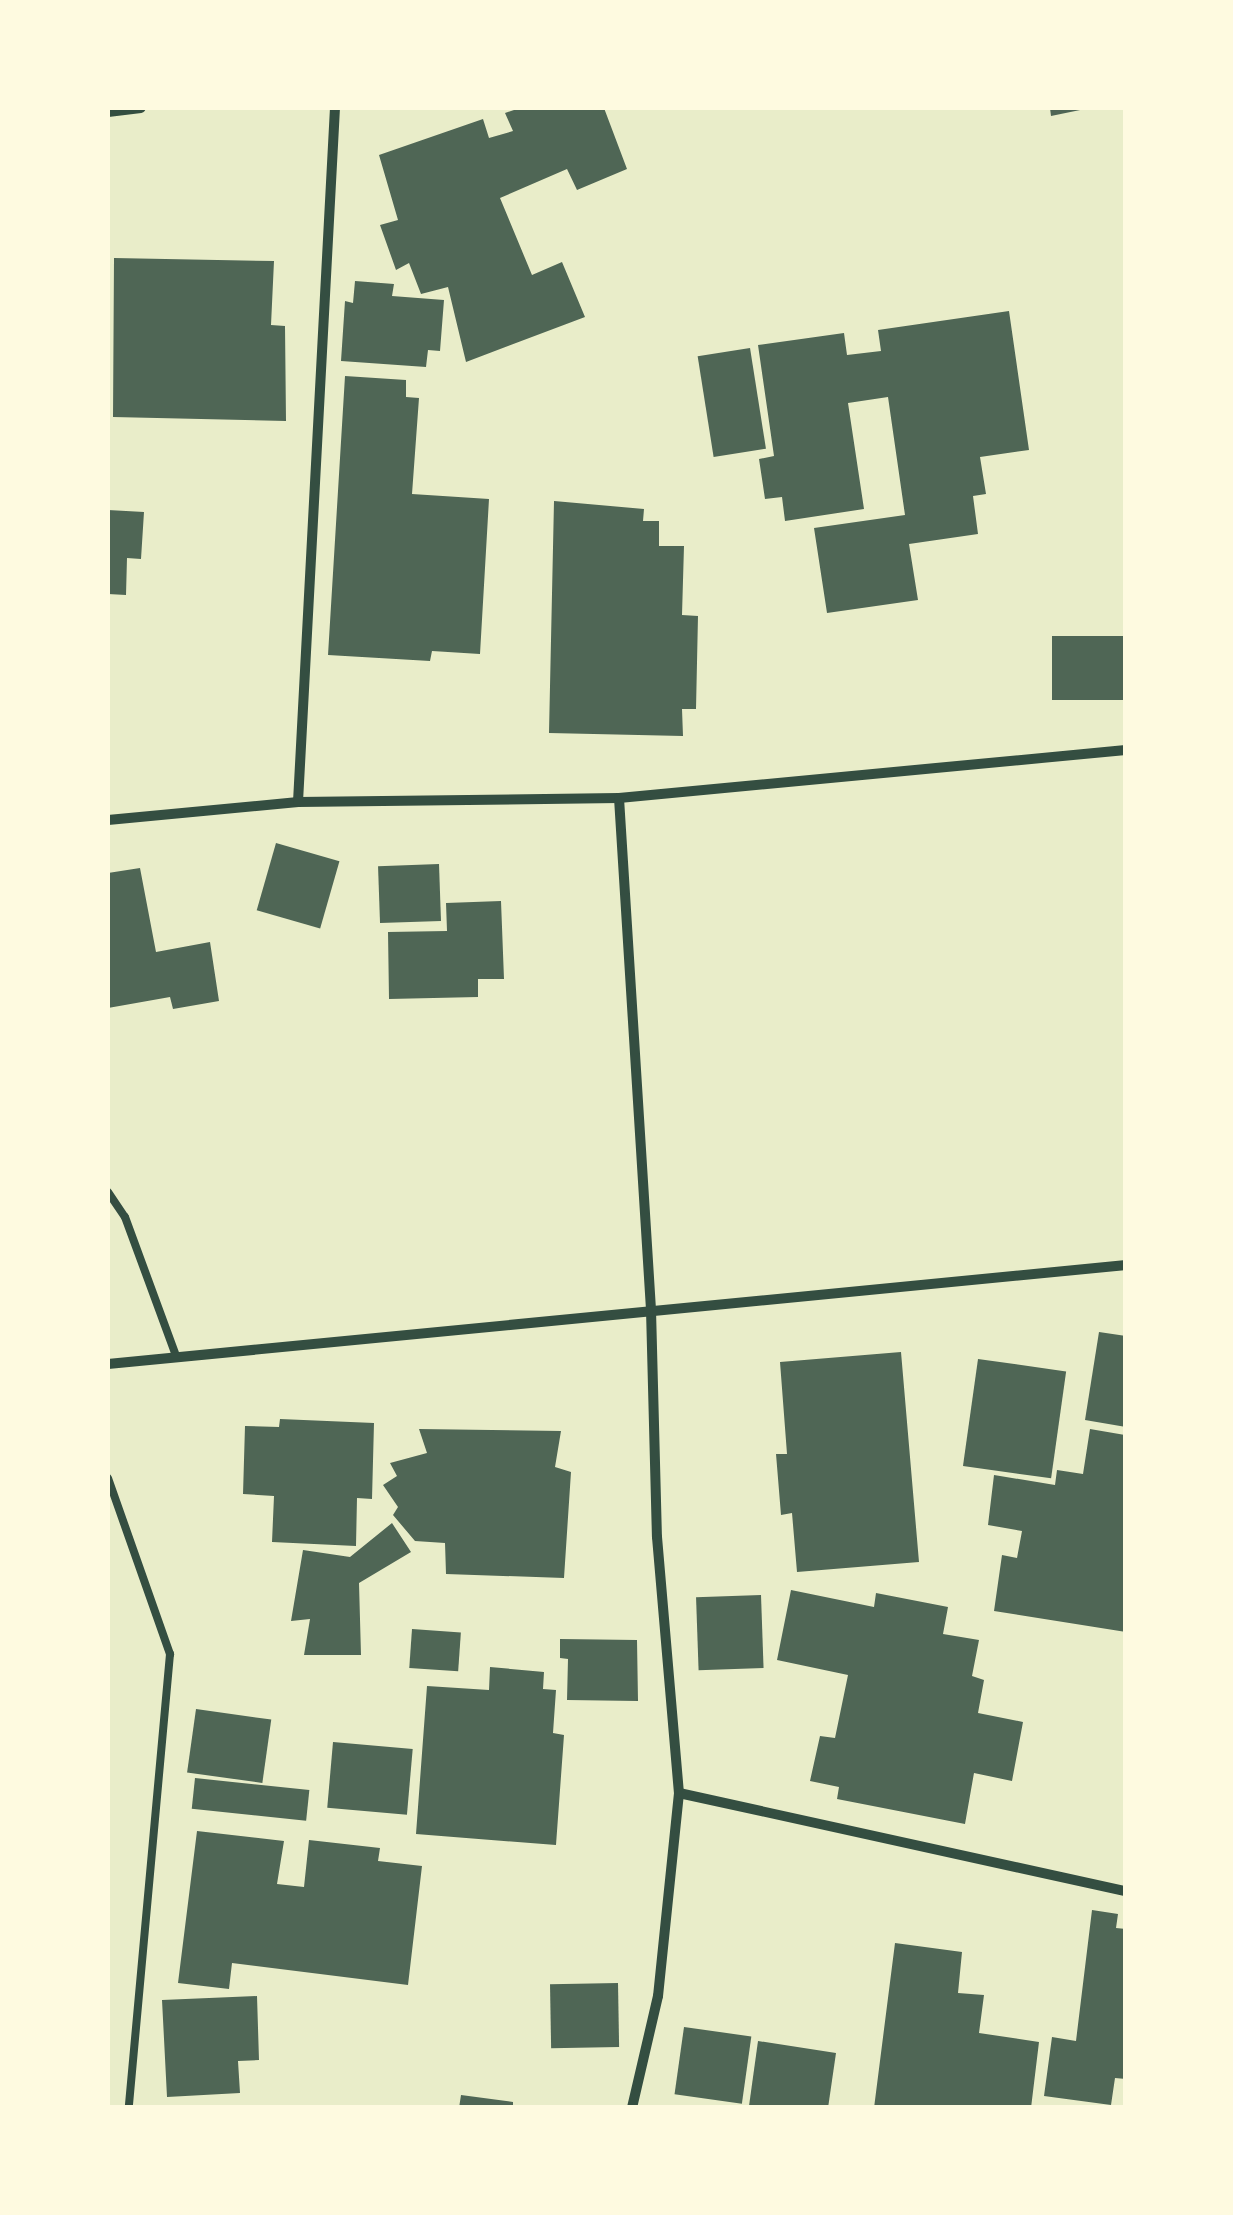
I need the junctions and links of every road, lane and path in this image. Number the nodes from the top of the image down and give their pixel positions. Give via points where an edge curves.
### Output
1 (141, 108) edge
2 (335, 108) edge
3 (108, 112) edge
4 (1126, 750) edge
5 (619, 798) junction
6 (298, 802) junction
7 (108, 820) edge
8 (108, 1192) edge
9 (1126, 1265) edge
10 (651, 1310) junction
11 (177, 1358) junction
12 (108, 1364) edge
13 (108, 1478) edge
14 (679, 1793) junction
15 (1126, 1891) edge
16 (129, 2108) edge
17 (632, 2108) edge

1 - 3 street
2 - 6 street
4 - 5 street
5 - 6 street
5 - 10 street
6 - 7 street
8 - 11 lane via 125,1217
9 - 10 street
10 - 11 street
10 - 14 street via 657,1537
11 - 12 street
13 - 16 lane via 170,1654
14 - 15 street
14 - 17 street via 658,1996

